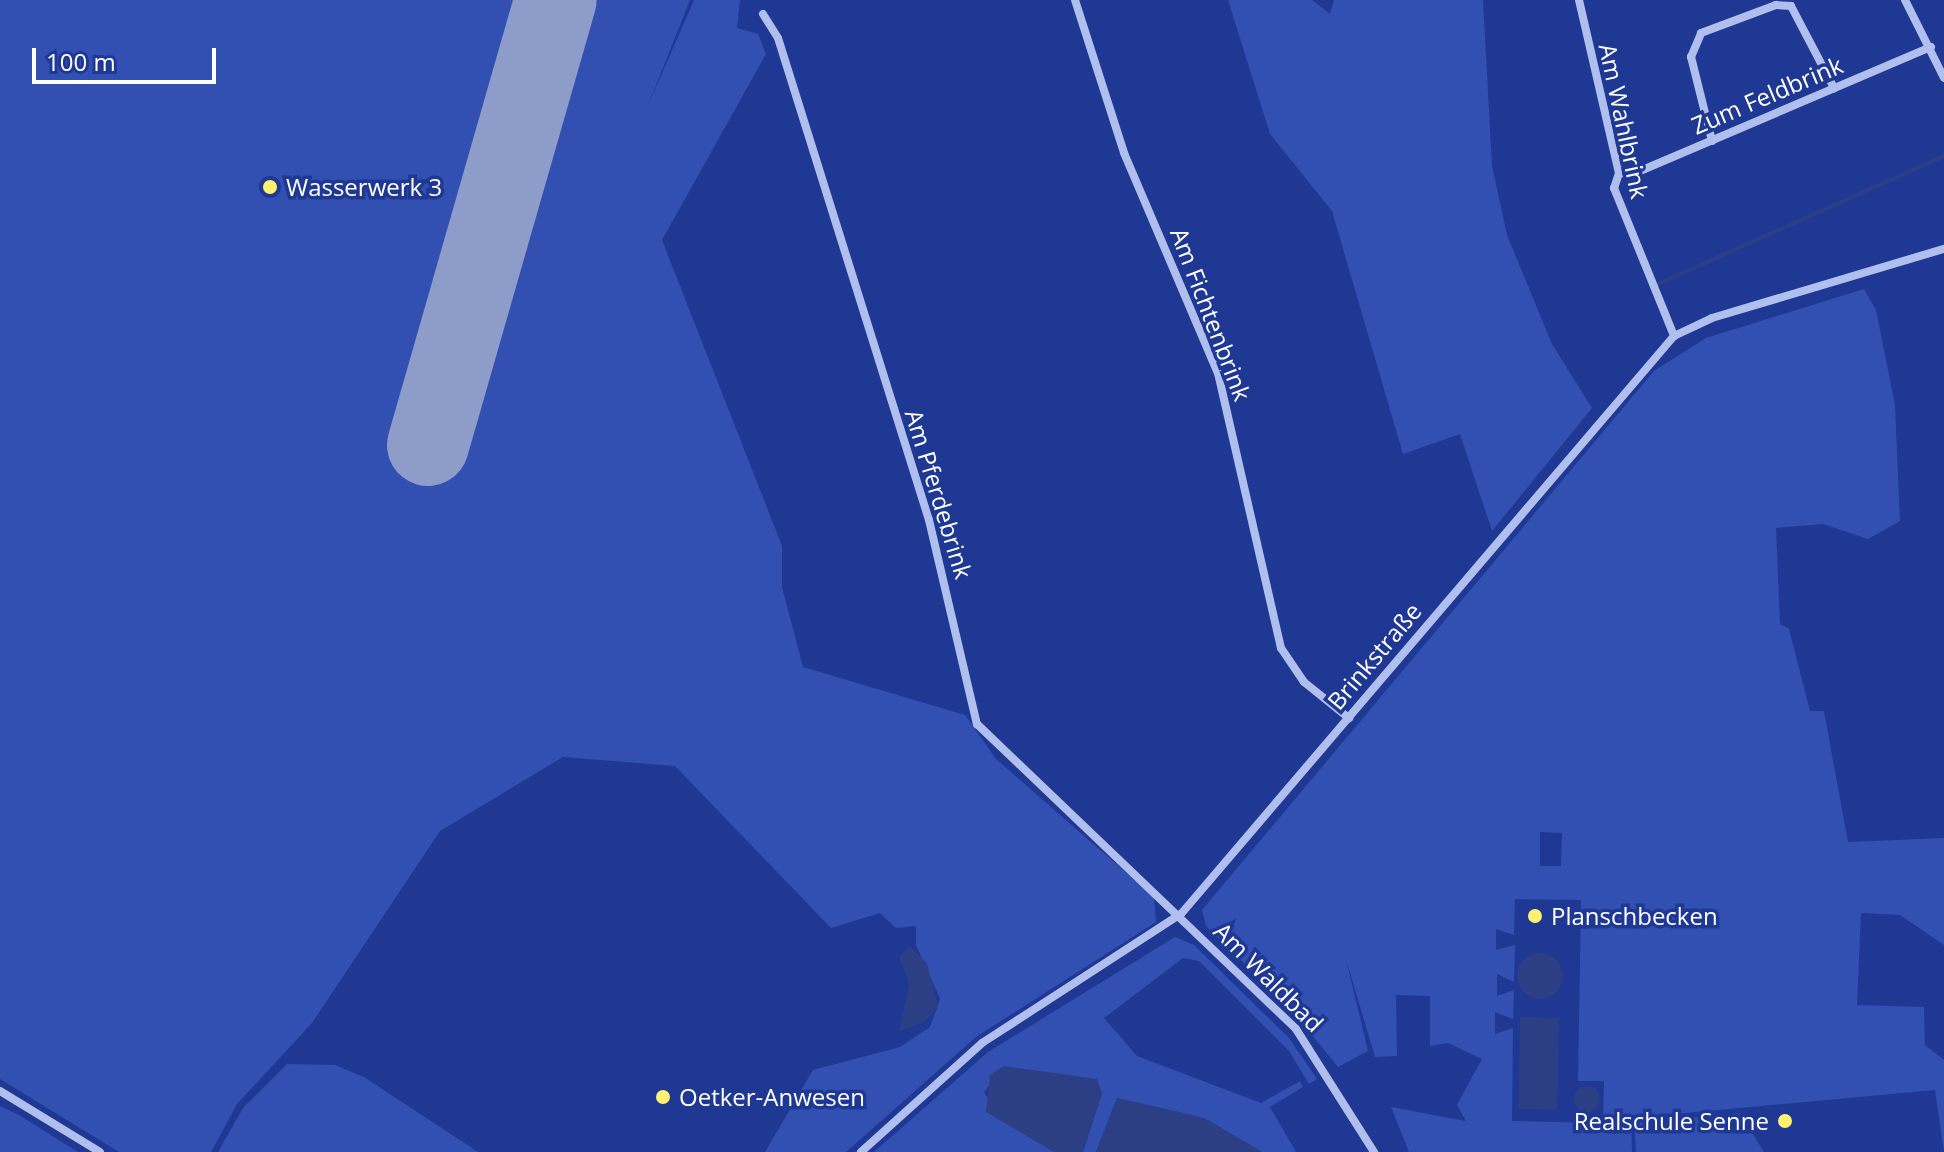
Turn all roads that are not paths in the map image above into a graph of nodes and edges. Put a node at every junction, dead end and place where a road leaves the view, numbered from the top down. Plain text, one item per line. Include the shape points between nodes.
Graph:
1 (1075, 0) edge
2 (1579, 0) edge
3 (1905, 0) edge
4 (763, 14) dead end
5 (1931, 47) junction
6 (1944, 78) edge
7 (1834, 88) junction
8 (1712, 141) junction
9 (1619, 173) junction
10 (1944, 249) edge
11 (1674, 336) junction
12 (1349, 718) junction
13 (1181, 914) junction
14 (0, 1091) edge
15 (100, 1152) edge
16 (861, 1152) edge
17 (1374, 1152) edge

1 - 12 street, Am Fichtenbrink via 1129,164 1218,373 1281,648 1304,682
2 - 9 street, Am Wahlbrink
3 - 5 street
4 - 13 street, Am Pferdebrink via 778,38 929,520 977,724
5 - 6 street
5 - 7 street, Zum Feldbrink
7 - 8 street, Zum Feldbrink
7 - 8 street via 1791,6 1776,5 1701,33 1691,57
8 - 9 street, Zum Feldbrink via 1633,174
9 - 11 street, Am Wahlbrink via 1614,188
10 - 11 street, Brinkstraße via 1712,318
11 - 12 street, Brinkstraße
12 - 13 street, Brinkstraße
13 - 16 street, Brinkstraße via 982,1043
13 - 17 street, Am Waldbad via 1311,1048
14 - 15 street

